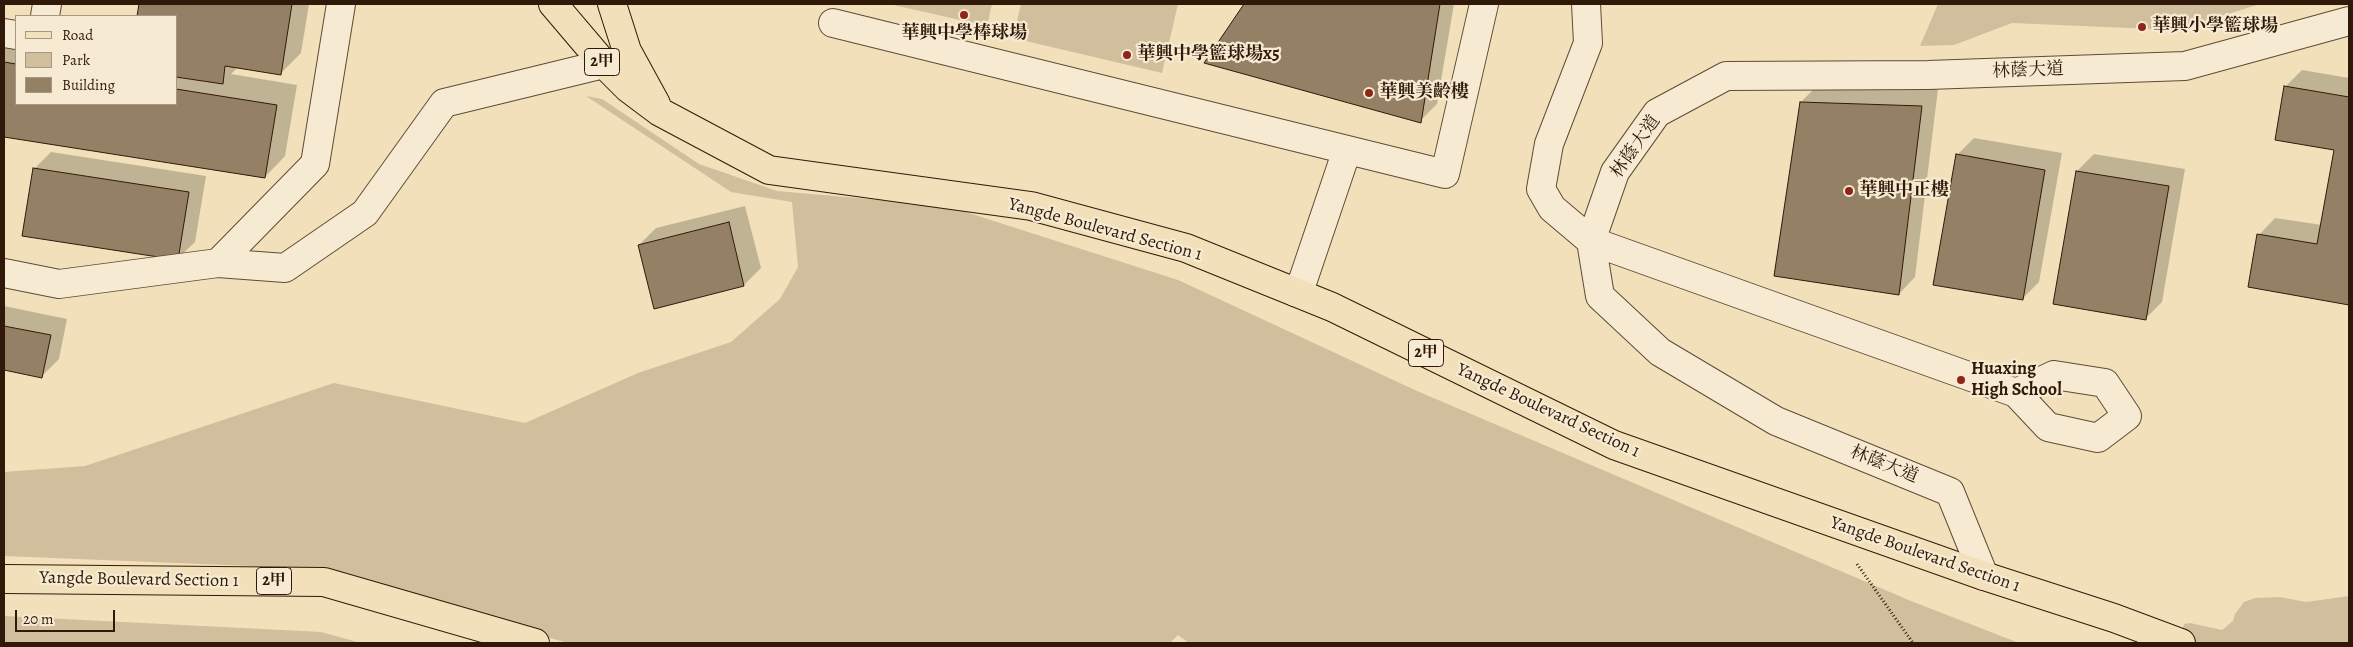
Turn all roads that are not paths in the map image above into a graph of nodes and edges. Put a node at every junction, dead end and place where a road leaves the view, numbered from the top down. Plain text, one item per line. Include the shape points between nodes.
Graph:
1 (341, 4) edge
2 (553, 4) edge
3 (612, 4) edge
4 (1484, 4) edge
5 (1586, 4) edge
6 (2349, 21) edge
7 (833, 23) dead end
8 (604, 64) junction
9 (660, 112) junction
10 (1347, 150) junction
11 (1591, 241) junction
12 (218, 263) junction
13 (4, 273) edge
14 (1295, 292) junction
15 (2016, 393) dead end
16 (1984, 576) junction
17 (4, 579) edge
18 (535, 643) edge
19 (2181, 643) edge

1 - 12 lane via 315,164
2 - 8 main road, Yangde Boulevard Section 1 / 2甲
3 - 9 main road, 2甲 via 627,51
4 - 10 lane via 1445,174
5 - 11 lane via 1588,43 1549,144 1541,189 1552,208
6 - 11 lane, 林蔭大道 via 2185,66 1928,75 1726,76 1657,113 1615,172
7 - 10 lane
8 - 9 main road, Yangde Boulevard Section 1 / 2甲 via 628,88
8 - 12 lane via 444,103 365,214 285,268
9 - 14 main road, Yangde Boulevard Section 1 / 2甲 via 769,170 1031,206 1186,248
10 - 14 lane via 1303,280
11 - 15 lane
11 - 16 lane, 林蔭大道 via 1600,296 1660,352 1776,421 1950,492
12 - 13 lane via 59,284
14 - 16 main road, Yangde Boulevard Section 1 / 2甲 via 1332,307 1614,446
16 - 19 main road, Yangde Boulevard Section 1 / 2甲
17 - 18 main road, Yangde Boulevard Section 1 / 2甲 via 324,582

